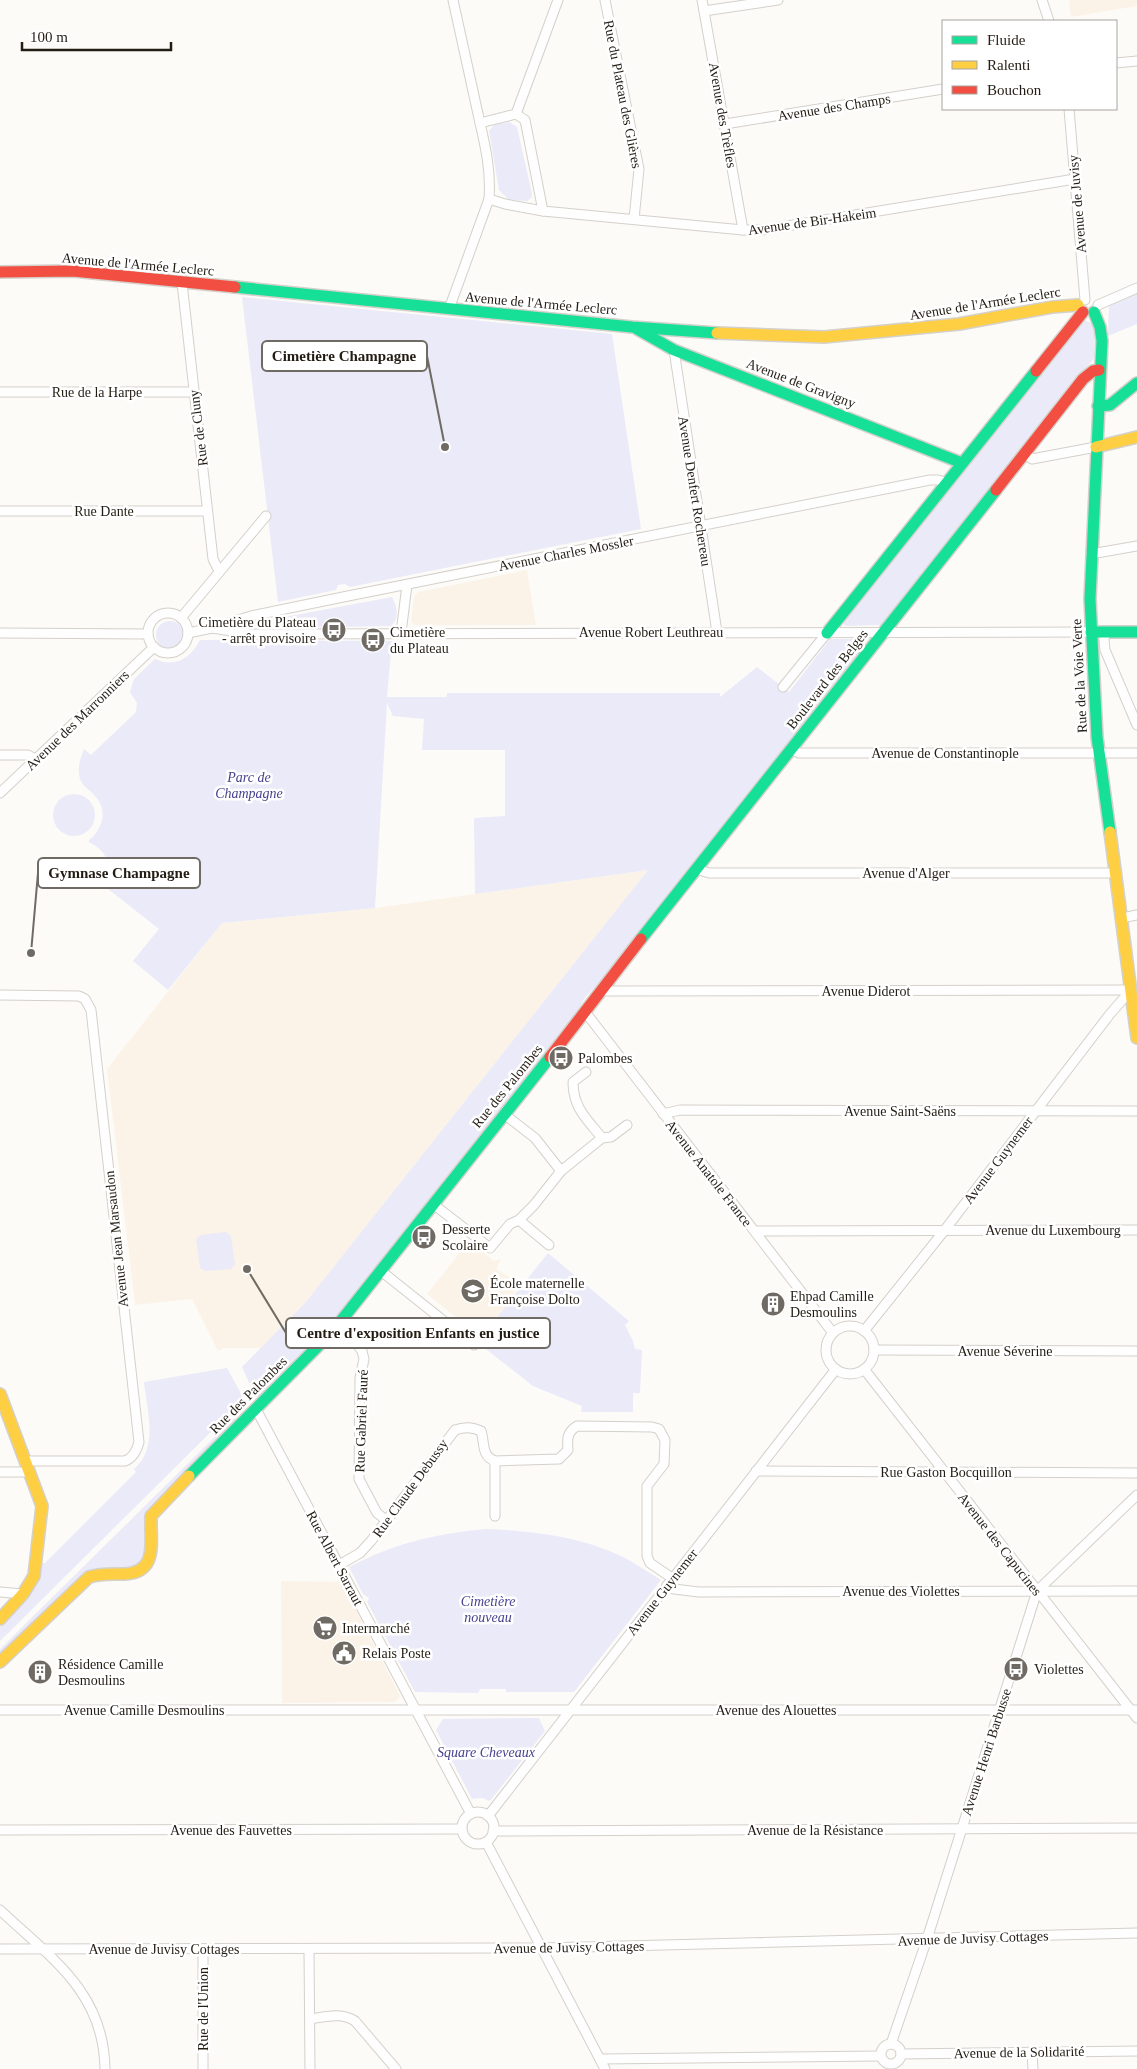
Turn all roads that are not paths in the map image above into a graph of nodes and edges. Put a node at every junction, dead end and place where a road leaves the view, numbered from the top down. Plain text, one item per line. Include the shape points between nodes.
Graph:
1 (453, 0) edge
2 (558, 0) edge
3 (605, 0) edge
4 (702, 0) edge
5 (778, 0) edge
6 (1042, 0) edge
7 (704, 11) junction
8 (1049, 20) edge
9 (1137, 61) edge
10 (1117, 64) edge
11 (942, 89) edge
12 (1069, 110) edge
13 (516, 114) junction
14 (480, 123) junction
15 (725, 124) junction
16 (1075, 179) junction
17 (489, 199) junction
18 (543, 211) junction
19 (634, 218) junction
20 (743, 230) junction
21 (0, 272) edge
22 (182, 283) junction
23 (1137, 288) edge
24 (1088, 307) junction
25 (450, 309) junction
26 (632, 327) junction
27 (674, 350) junction
28 (1099, 370) junction
29 (1137, 384) edge
30 (0, 392) edge
31 (194, 392) junction
32 (1098, 406) junction
33 (1137, 437) edge
34 (1096, 447) junction
35 (1025, 453) junction
36 (962, 463) junction
37 (946, 482) junction
38 (0, 511) edge
39 (207, 511) junction
40 (266, 516) dead end
41 (701, 526) junction
42 (1137, 546) edge
43 (1091, 554) junction
44 (219, 571) junction
45 (408, 584) junction
46 (180, 618) junction
47 (212, 628) junction
48 (188, 632) junction
49 (401, 632) junction
50 (717, 632) junction
51 (827, 632) junction
52 (883, 632) junction
53 (1091, 632) junction
54 (1106, 632) junction
55 (1137, 632) edge
56 (0, 633) edge
57 (148, 634) junction
58 (154, 647) junction
59 (783, 688) dead end
60 (1137, 725) edge
61 (791, 749) junction
62 (1099, 753) junction
63 (1137, 753) edge
64 (0, 755) edge
65 (35, 760) junction
66 (0, 793) edge
67 (696, 869) junction
68 (1115, 872) junction
69 (1137, 915) edge
70 (1122, 918) junction
71 (602, 989) junction
72 (1132, 990) junction
73 (0, 995) edge
74 (586, 1013) junction
75 (1137, 1038) edge
76 (586, 1072) dead end
77 (1137, 1111) edge
78 (1035, 1112) junction
79 (504, 1114) junction
80 (663, 1114) junction
81 (627, 1125) dead end
82 (602, 1138) junction
83 (561, 1171) junction
84 (433, 1204) junction
85 (519, 1220) junction
86 (755, 1230) junction
87 (1137, 1230) edge
88 (944, 1231) junction
89 (549, 1245) dead end
90 (380, 1271) junction
91 (340, 1321) junction
92 (864, 1331) junction
93 (833, 1333) junction
94 (474, 1345) dead end
95 (874, 1350) junction
96 (1137, 1351) edge
97 (836, 1369) junction
98 (864, 1369) junction
99 (0, 1394) edge
100 (256, 1409) junction
101 (495, 1461) junction
102 (26, 1466) junction
103 (756, 1471) junction
104 (0, 1472) edge
105 (944, 1472) junction
106 (1137, 1473) edge
107 (1137, 1495) edge
108 (495, 1516) dead end
109 (386, 1520) junction
110 (339, 1565) junction
111 (669, 1582) junction
112 (1037, 1591) junction
113 (1137, 1591) edge
114 (0, 1592) edge
115 (23, 1594) junction
116 (0, 1620) edge
117 (0, 1662) edge
118 (415, 1709) junction
119 (1000, 1709) junction
120 (0, 1710) edge
121 (571, 1710) junction
122 (1134, 1710) edge
123 (1137, 1718) edge
124 (471, 1814) junction
125 (488, 1816) junction
126 (1137, 1828) edge
127 (462, 1829) junction
128 (0, 1830) edge
129 (961, 1830) junction
130 (494, 1831) junction
131 (486, 1842) junction
132 (0, 1910) edge
133 (1137, 1933) edge
134 (927, 1939) junction
135 (542, 1948) junction
136 (0, 1949) edge
137 (42, 1949) junction
138 (203, 1949) junction
139 (309, 1949) junction
140 (310, 2019) junction
141 (891, 2044) junction
142 (1137, 2051) edge
143 (1032, 2052) junction
144 (901, 2054) junction
145 (600, 2059) junction
146 (884, 2063) edge
147 (900, 2066) edge
148 (105, 2069) edge
149 (203, 2069) edge
150 (310, 2069) edge
151 (396, 2069) edge
152 (605, 2069) edge
153 (1034, 2069) edge

1 - 14 street
2 - 13 street
3 - 19 street, Rue du Plateau des Glières via 639,169
4 - 7 street, Avenue des Trèfles
5 - 7 street
6 - 8 street
7 - 15 street, Avenue des Trèfles
9 - 10 street
11 - 15 street, Avenue des Champs
12 - 16 street, Avenue de Juvisy
13 - 14 street
13 - 18 street via 525,120
14 - 17 street via 489,159
15 - 20 street, Avenue des Trèfles
16 - 20 street, Avenue de Bir-Hakeim via 836,219
16 - 24 street, Avenue de Juvisy
17 - 18 street, Avenue de Bir-Hakeim
17 - 25 street
18 - 19 street, Avenue de Bir-Hakeim
19 - 20 street, Avenue de Bir-Hakeim
21 - 22 street, Avenue de l'Armée Leclerc via 73,271
22 - 25 street, Avenue de l'Armée Leclerc
22 - 31 street, Rue de Cluny
23 - 24 street
24 - 26 street, Avenue de l'Armée Leclerc via 1052,307 959,324 824,337
24 - 28 street, Rue de la Voie Verte via 1102,325
24 - 36 street, Boulevard des Belges
25 - 26 street, Avenue de l'Armée Leclerc
26 - 27 street, Avenue de Gravigny
27 - 36 street, Avenue de Gravigny
27 - 41 street, Avenue Denfert Rochereau
28 - 32 street, Rue de la Voie Verte
28 - 35 street, Boulevard des Belges via 1083,379
29 - 32 street via 1110,405
30 - 31 street, Rue de la Harpe
31 - 39 street, Rue de Cluny
32 - 34 street, Rue de la Voie Verte
33 - 34 street
34 - 35 street via 1032,459
34 - 43 street, Rue de la Voie Verte
35 - 52 street, Boulevard des Belges
36 - 37 street, Boulevard des Belges
37 - 41 street, Avenue Charles Mossler via 930,480
37 - 51 street, Boulevard des Belges
38 - 39 street, Rue Dante
39 - 44 street, Rue de Cluny via 213,559
40 - 44 street
41 - 45 street, Avenue Charles Mossler
41 - 50 street, Avenue Denfert Rochereau
42 - 43 street
43 - 53 street, Rue de la Voie Verte
44 - 46 street
45 - 47 street, Avenue Charles Mossler via 251,616
45 - 49 street
46 - 48 street
46 - 57 street via 169,614 156,617
47 - 48 street, Avenue Charles Mossler
47 - 49 street, Avenue Robert Leuthreau via 251,634
48 - 58 street via 184,644 176,651 164,652
49 - 50 street, Avenue Robert Leuthreau
50 - 51 street, Avenue Robert Leuthreau
51 - 52 street, Avenue Robert Leuthreau
51 - 59 street, Boulevard des Belges
52 - 53 street, Avenue Robert Leuthreau
52 - 61 street, Boulevard des Belges
53 - 54 street
53 - 62 street, Rue de la Voie Verte
54 - 55 street
54 - 60 street via 1105,650
56 - 57 street
57 - 58 street
58 - 65 street, Avenue des Marronniers
61 - 62 street, Avenue de Constantinople via 799,753
61 - 67 street, Boulevard des Belges
62 - 63 street, Avenue de Constantinople
62 - 68 street, Rue de la Voie Verte
64 - 65 street via 28,756
65 - 66 street, Avenue des Marronniers
67 - 68 street, Avenue d'Alger via 709,873
67 - 71 street, Boulevard des Belges
68 - 70 street, Rue de la Voie Verte
69 - 70 street
70 - 72 street, Rue de la Voie Verte
71 - 72 street, Avenue Diderot
71 - 74 street, Boulevard des Belges
72 - 75 street, Rue de la Voie Verte
72 - 78 street, Avenue Guynemer
73 - 102 street, Avenue Jean Marsaudon via 79,996 85,999 91,1010 138,1434 137,1449 125,1461
74 - 79 street, Rue des Palombes
74 - 80 street, Avenue Anatole France
76 - 82 street via 573,1082 574,1099
77 - 78 street, Avenue Saint-Saëns
78 - 80 street, Avenue Saint-Saëns via 680,1110
78 - 88 street, Avenue Guynemer
79 - 83 street via 535,1138
79 - 84 street, Rue des Palombes
80 - 86 street, Avenue Anatole France
81 - 82 street via 611,1138
82 - 83 street
83 - 85 street
84 - 85 street via 490,1248 510,1224
84 - 90 street, Rue des Palombes
85 - 89 street
86 - 88 street, Avenue du Luxembourg
86 - 93 street, Avenue Anatole France
87 - 88 street, Avenue du Luxembourg
88 - 92 street, Avenue Guynemer
90 - 91 street, Rue des Palombes
90 - 94 street
91 - 100 street, Rue des Palombes
91 - 109 street, Rue Gabriel Fauré via 362,1351 364,1359 360,1378 359,1478 377,1512
92 - 93 street via 846,1326
92 - 95 street via 872,1340
93 - 97 street via 826,1346 829,1362
95 - 96 street, Avenue Séverine
95 - 98 street
97 - 98 street via 850,1374
97 - 103 street, Avenue Guynemer
98 - 105 street, Avenue des Capucines
99 - 102 street
100 - 110 street, Rue Albert Sarraut
100 - 117 street, Rue des Palombes via 154,1511 148,1567 136,1574 95,1574 89,1577
101 - 108 street
101 - 109 street, Rue Claude Debussy via 487,1456 481,1431 476,1428 454,1430
101 - 111 street via 559,1459 568,1450 567,1437 577,1426 659,1429 665,1440 664,1464 647,1486 647,1556 650,1564
102 - 104 street, Avenue Jean Marsaudon
102 - 115 street via 42,1506 37,1566
103 - 105 street, Rue Gaston Bocquillon
103 - 111 street, Avenue Guynemer
105 - 106 street, Rue Gaston Bocquillon
105 - 112 street, Avenue des Capucines
107 - 112 street, Avenue Henri Barbusse
109 - 110 street, Rue Claude Debussy via 360,1553
110 - 118 street, Rue Albert Sarraut
111 - 112 street, Avenue des Violettes via 674,1589 699,1592
111 - 121 street, Avenue Guynemer
112 - 113 street, Avenue des Violettes
112 - 119 street, Avenue Henri Barbusse
112 - 122 street, Avenue des Capucines
114 - 115 street
115 - 116 street
118 - 120 street, Avenue Camille Desmoulins
118 - 121 street, Avenue des Alouettes
118 - 124 street, Rue Albert Sarraut
119 - 121 street, Avenue des Alouettes
119 - 122 street, Avenue des Alouettes
119 - 129 street, Avenue Henri Barbusse
121 - 125 street, Avenue Guynemer
122 - 123 street, Avenue des Capucines
124 - 125 street
124 - 127 street via 464,1818
125 - 130 street
126 - 129 street, Avenue de la Résistance
127 - 128 street, Avenue des Fauvettes
127 - 131 street via 467,1841 476,1844
129 - 130 street, Avenue de la Résistance
129 - 134 street, Avenue Henri Barbusse
130 - 131 street
131 - 135 street
132 - 137 street
133 - 134 street, Avenue de Juvisy Cottages
134 - 135 street, Avenue de Juvisy Cottages
134 - 141 street, Avenue Henri Barbusse
135 - 139 street, Avenue de Juvisy Cottages
135 - 145 street
136 - 137 street, Avenue de Juvisy Cottages
137 - 138 street, Avenue de Juvisy Cottages
137 - 148 street via 70,1975 90,2004 104,2046
138 - 139 street, Avenue de Juvisy Cottages
138 - 149 street, Rue de l'Union
139 - 140 street
140 - 150 street
140 - 151 street via 341,2015 355,2020
141 - 144 street via 896,2045
141 - 146 street via 883,2047
142 - 143 street, Avenue de la Solidarité
143 - 144 street, Avenue de la Solidarité
143 - 153 street
144 - 147 street
145 - 146 street
145 - 152 street
146 - 147 street

